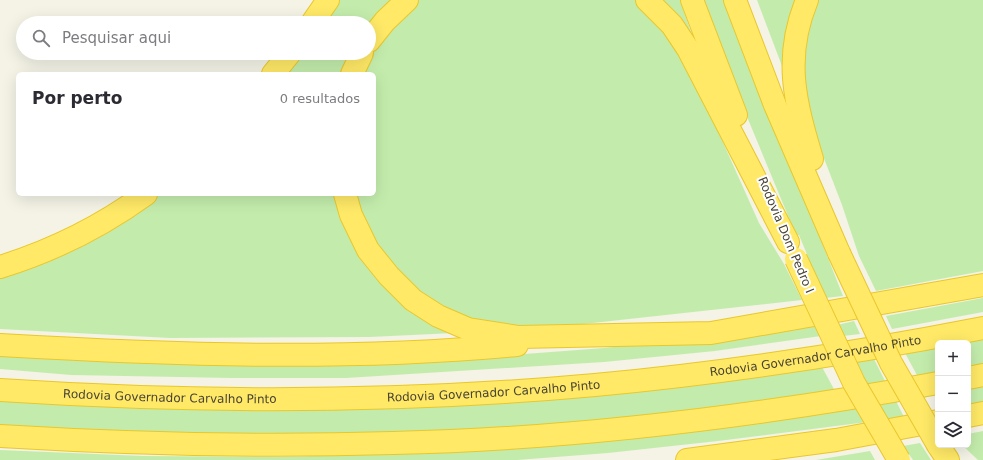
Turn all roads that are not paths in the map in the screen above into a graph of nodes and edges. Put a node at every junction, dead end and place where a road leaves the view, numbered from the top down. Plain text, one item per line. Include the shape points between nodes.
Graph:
1 (328, 0) edge
2 (407, 0) edge
3 (647, 0) edge
4 (692, 0) edge
5 (736, 0) edge
6 (807, 0) edge
7 (317, 16) edge
8 (376, 33) edge
9 (284, 60) edge
10 (359, 60) edge
11 (275, 72) edge
12 (353, 72) edge
13 (143, 196) edge
14 (346, 196) edge
15 (792, 251) junction
16 (839, 253) junction
17 (0, 267) edge
18 (983, 284) edge
19 (983, 328) edge
20 (619, 336) junction
21 (0, 345) edge
22 (983, 375) edge
23 (971, 377) edge
24 (935, 384) edge
25 (0, 390) edge
26 (983, 413) edge
27 (971, 415) edge
28 (935, 422) edge
29 (0, 436) edge
30 (836, 440) junction
31 (935, 440) edge
32 (940, 448) edge
33 (687, 460) edge
34 (748, 460) edge
35 (899, 460) edge
36 (948, 460) edge

1 - 7 highway
2 - 8 highway
3 - 15 highway via 672,25 688,49
4 - 15 highway, Rodovia Dom Pedro I
5 - 16 highway via 775,105
6 - 16 highway via 794,45 792,76 796,107
9 - 11 highway
10 - 12 highway
13 - 17 highway via 86,232
14 - 20 highway via 351,215 368,250 413,300 438,316 468,329 519,337
15 - 35 highway, Rodovia Dom Pedro I, bridge via 854,383
16 - 31 highway, bridge via 891,363
18 - 20 highway via 711,333
19 - 25 highway, Rodovia Governador Carvalho Pinto via 742,368 594,385 492,392 372,398 228,399 144,398
20 - 21 highway via 489,348 394,353 245,354
22 - 23 highway
24 - 29 highway via 650,425 395,444 212,445
26 - 27 highway
28 - 30 highway
30 - 33 highway
30 - 34 highway
32 - 36 highway

